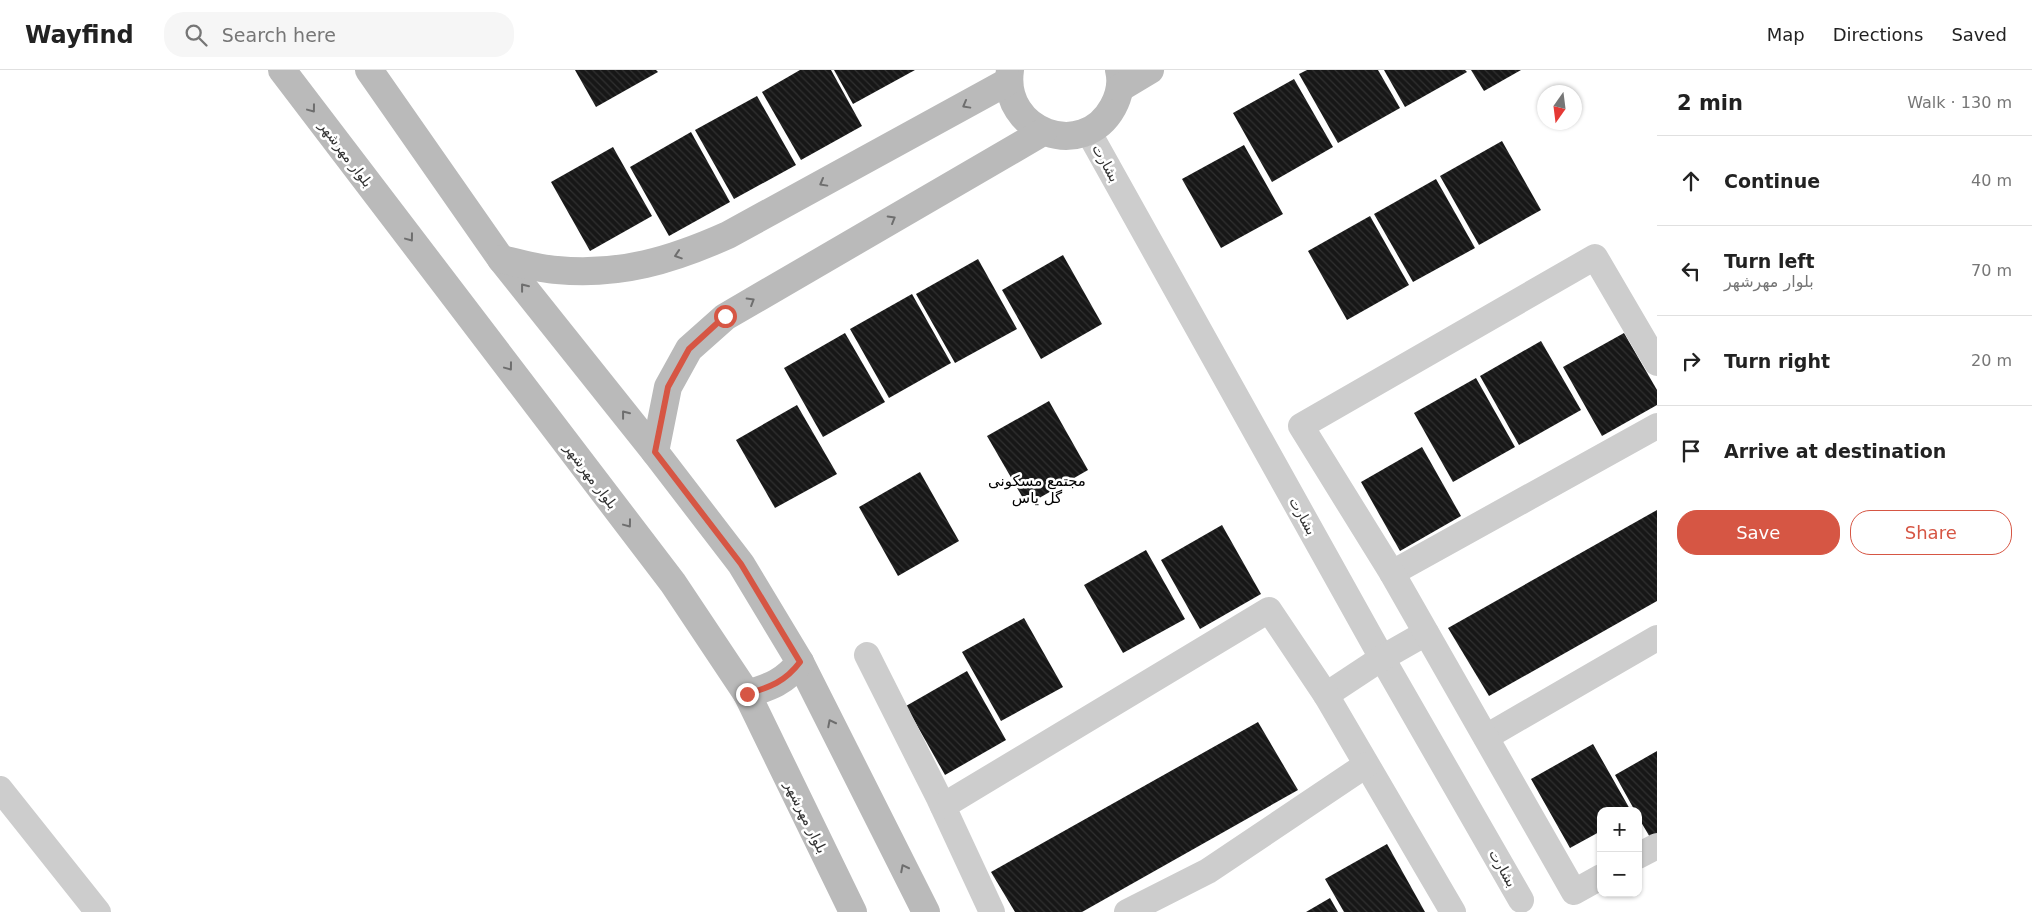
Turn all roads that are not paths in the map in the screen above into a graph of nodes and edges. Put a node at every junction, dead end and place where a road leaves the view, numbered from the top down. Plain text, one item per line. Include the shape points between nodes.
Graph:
1 (282, 70) edge
2 (368, 70) edge
3 (1150, 70) edge
4 (1010, 76) edge
5 (1119, 79) edge
6 (1088, 131) junction
7 (1044, 132) junction
8 (501, 258) junction
9 (1657, 363) edge
10 (1657, 426) edge
11 (655, 452) junction
12 (1392, 573) junction
13 (1426, 633) junction
14 (1657, 638) edge
15 (867, 655) dead end
16 (1382, 658) junction
17 (800, 662) junction
18 (747, 694) junction
19 (1326, 695) junction
20 (1486, 737) junction
21 (1366, 765) junction
22 (0, 789) edge
23 (943, 806) junction
24 (1657, 846) edge
25 (1642, 854) edge
26 (1597, 879) edge
27 (1521, 900) dead end
28 (98, 912) edge
29 (852, 912) edge
30 (926, 912) edge
31 (992, 912) edge
32 (1127, 912) edge
33 (1452, 912) edge

1 -> 18 main road, بلوار مهرشهر via 673,583
2 - 8 main road
3 - 5 main road
4 - 7 main road via 1011,97 1018,112 1029,124
4 -> 8 main road via 728,235 692,251 647,265 595,272 556,270
5 - 6 main road via 1116,101 1110,113
6 - 7 main road via 1058,136
6 - 16 street, بشارت
11 -> 7 main road via 668,387 689,349 725,316
11 -> 8 main road
9 - 12 street via 1595,257 1301,426
10 - 12 street
11 - 17 main road via 741,564
12 - 13 street
13 - 16 street
13 - 20 street
14 - 20 street
15 - 23 street
16 - 19 street
16 - 27 street, بشارت
17 - 18 main road via 773,686
30 -> 17 main road
18 - 29 main road, بلوار مهرشهر
19 - 21 street
19 - 23 street via 1269,610
20 - 26 street via 1574,892
21 - 32 street via 1208,870
21 - 33 street
22 - 28 street
23 - 31 street
24 - 25 street

